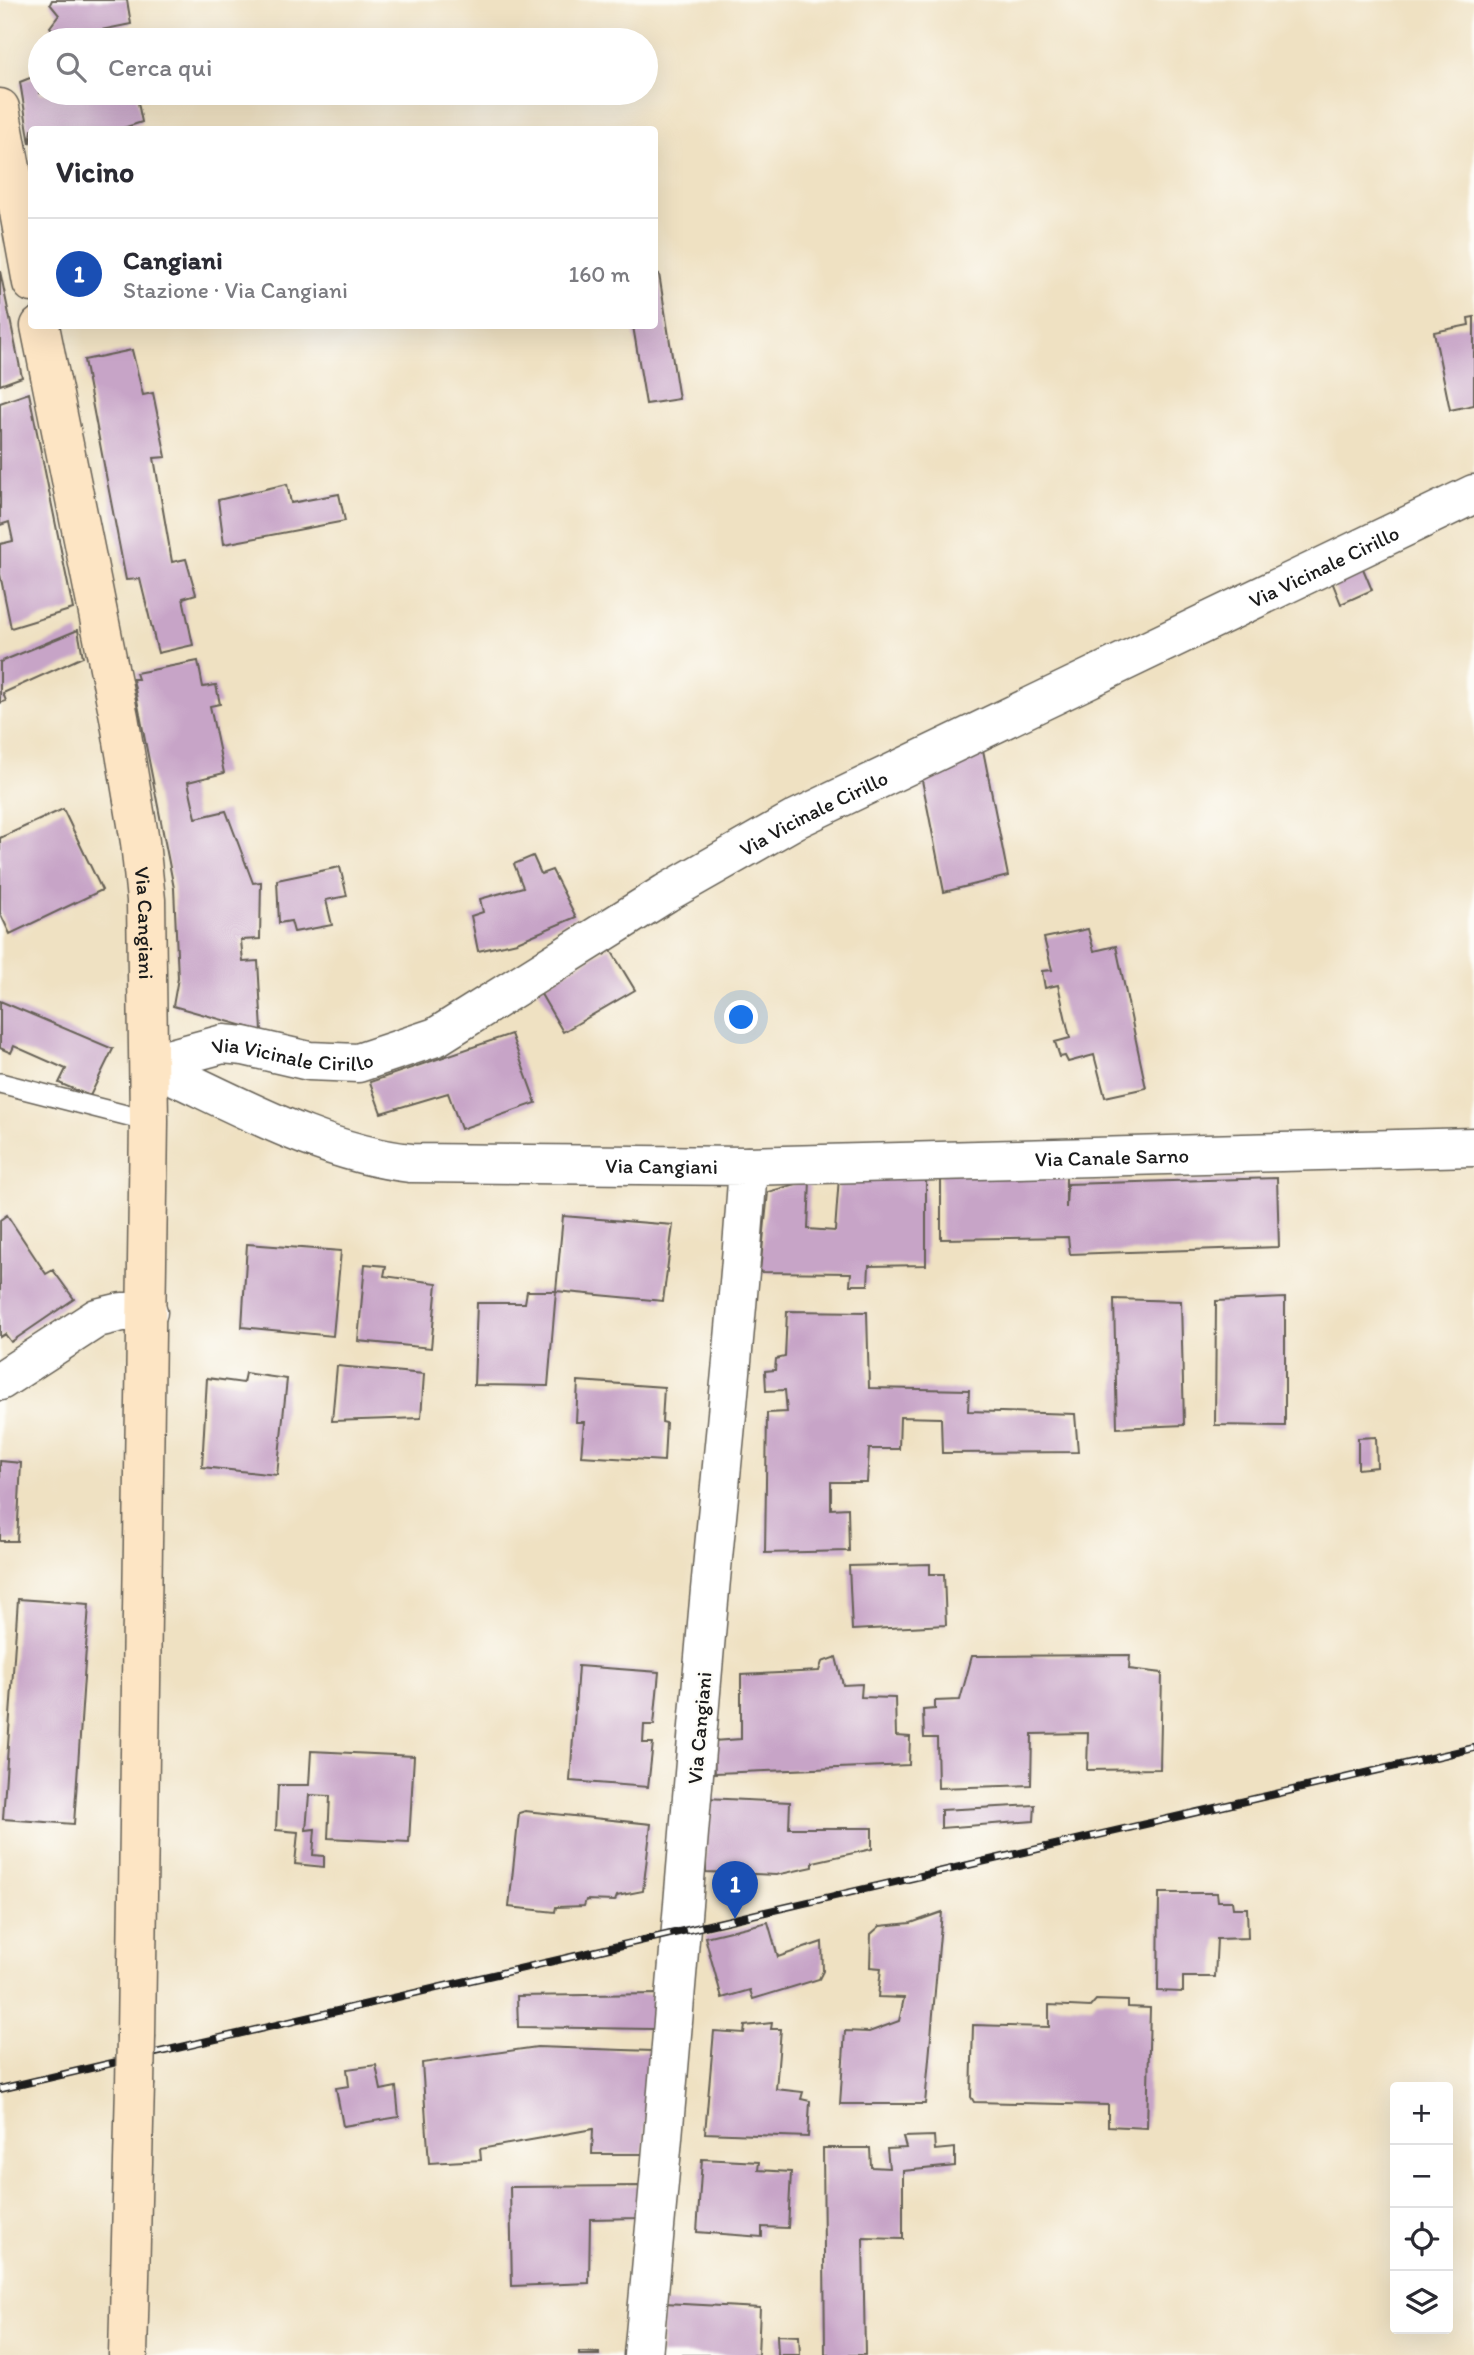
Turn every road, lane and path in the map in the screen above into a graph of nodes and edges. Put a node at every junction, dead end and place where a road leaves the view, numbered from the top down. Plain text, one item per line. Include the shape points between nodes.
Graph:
1 (0, 107) edge
2 (28, 261) edge
3 (41, 329) edge
4 (1474, 494) edge
5 (149, 1064) junction
6 (0, 1083) edge
7 (149, 1121) junction
8 (1474, 1147) edge
9 (748, 1166) junction
10 (148, 1312) junction
11 (0, 1381) edge
12 (128, 2355) edge
13 (643, 2355) edge

1 - 2 street
3 - 5 street, Via Cangiani via 140,842 146,900
4 - 5 street, Via Vicinale Cirillo via 796,819 666,892 436,1037 358,1063 309,1061 223,1044
5 - 7 street
5 - 9 street, Via Cangiani via 340,1150 377,1160
6 - 7 lane
7 - 10 street
8 - 9 street, Via Canale Sarno
9 - 13 street, Via Cangiani via 738,1326 710,1589
10 - 11 street via 97,1318
10 - 12 street, bridge

